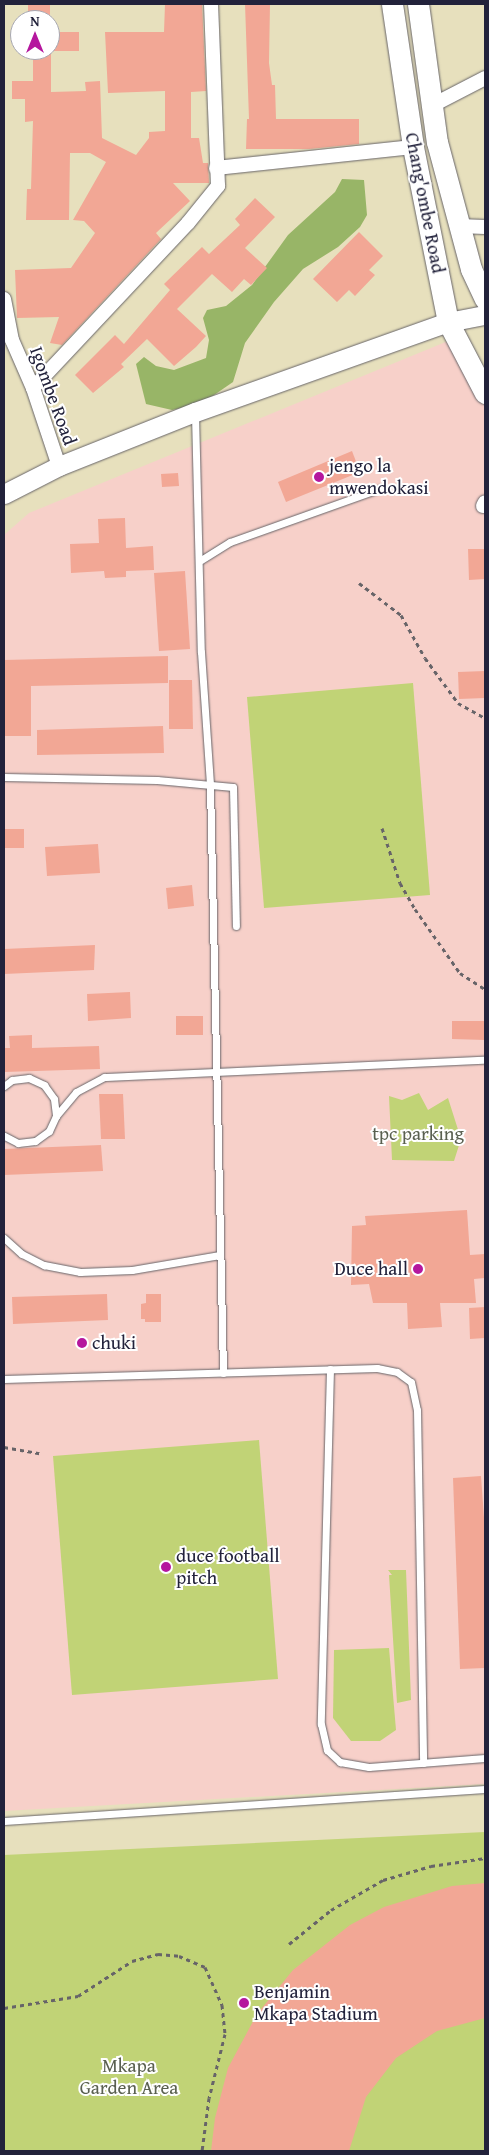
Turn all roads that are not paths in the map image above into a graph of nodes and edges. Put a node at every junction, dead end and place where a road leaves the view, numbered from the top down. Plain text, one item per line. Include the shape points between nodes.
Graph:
1 (211, 4) edge
2 (392, 4) edge
3 (418, 4) edge
4 (485, 78) edge
5 (431, 106) junction
6 (413, 147) junction
7 (216, 168) junction
8 (459, 226) junction
9 (485, 227) edge
10 (4, 299) edge
11 (485, 299) edge
12 (485, 315) edge
13 (448, 322) junction
14 (8, 340) edge
15 (34, 388) junction
16 (485, 393) edge
17 (195, 412) junction
18 (59, 466) junction
19 (382, 488) dead end
20 (4, 494) edge
21 (201, 560) junction
22 (4, 777) edge
23 (210, 785) junction
24 (236, 926) dead end
25 (485, 1060) edge
26 (216, 1074) junction
27 (4, 1086) edge
28 (56, 1116) junction
29 (4, 1136) edge
30 (4, 1238) edge
31 (220, 1255) junction
32 (330, 1369) junction
33 (223, 1373) junction
34 (4, 1379) edge
35 (485, 1758) edge
36 (423, 1763) junction
37 (485, 1789) edge
38 (4, 1821) edge

1 - 7 street
2 - 6 main road, Chang'ombe Road
3 - 5 main road, Chang'ombe Road
4 - 5 street
5 - 8 main road, Chang'ombe Road
6 - 7 street
6 - 13 main road, Chang'ombe Road
7 - 15 street via 218,186 212,197
8 - 9 street
8 - 11 main road, Chang'ombe Road via 471,269
10 - 14 street, Igombe Road
12 - 13 street
13 - 16 main road, Chang'ombe Road
13 - 17 street
14 - 15 street, Igombe Road
15 - 18 street, Igombe Road
17 - 18 street
17 - 21 lane
18 - 20 street
19 - 21 lane via 230,542
21 - 23 lane via 201,652
22 - 23 lane via 157,780
23 - 24 lane via 233,787
23 - 26 lane
25 - 26 lane
26 - 28 lane via 104,1077 76,1092
26 - 31 lane
27 - 28 lane via 12,1080 29,1078 44,1085 54,1099
28 - 29 lane via 49,1131 35,1141 18,1143
30 - 31 lane via 22,1254 44,1265 80,1272 132,1270
31 - 33 lane
32 - 33 lane
32 - 36 lane via 377,1368 397,1372 412,1382 417,1410
32 - 36 lane via 323,1733 327,1750 340,1762 369,1767
33 - 34 lane
35 - 36 lane
37 - 38 lane

